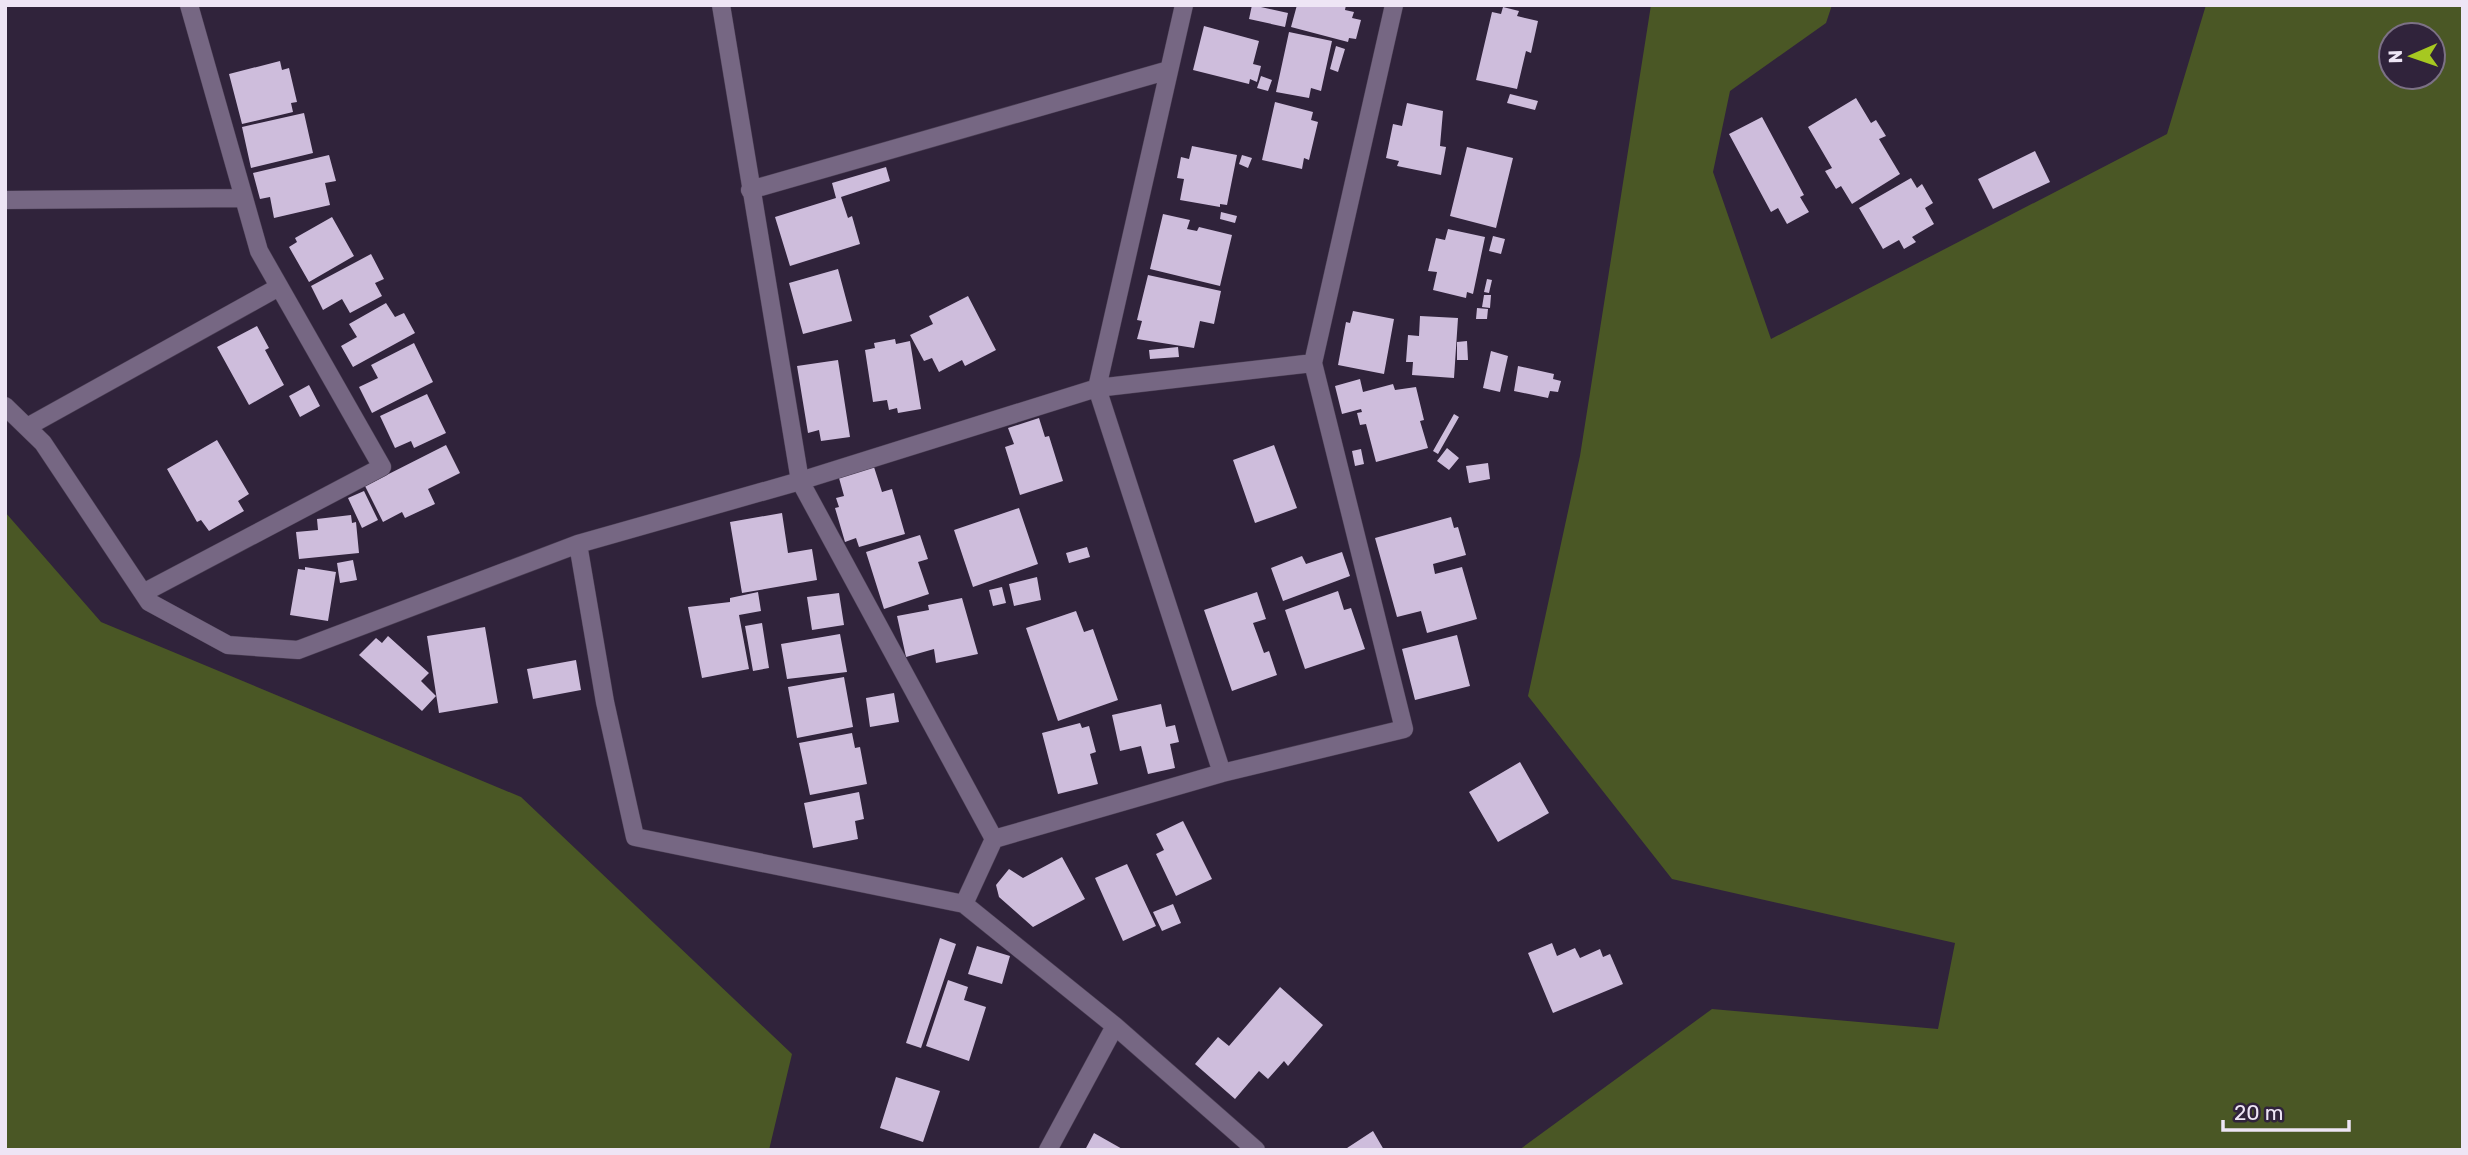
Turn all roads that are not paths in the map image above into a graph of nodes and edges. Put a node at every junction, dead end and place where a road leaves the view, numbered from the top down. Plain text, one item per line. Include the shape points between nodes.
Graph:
1 (189, 5) edge
2 (721, 5) edge
3 (1184, 5) edge
4 (1394, 5) edge
5 (1169, 70) junction
6 (750, 190) junction
7 (243, 198) junction
8 (5, 200) edge
9 (279, 287) junction
10 (1312, 363) junction
11 (1097, 388) junction
12 (5, 406) edge
13 (27, 427) junction
14 (800, 481) junction
15 (578, 544) junction
16 (143, 593) junction
17 (1222, 773) junction
18 (994, 839) junction
19 (964, 904) junction
20 (1115, 1026) junction
21 (1048, 1150) edge
22 (1256, 1150) edge

1 - 7 street
2 - 6 street
3 - 5 street
4 - 10 street
5 - 6 street
5 - 11 street
6 - 14 street
7 - 8 street
7 - 9 street via 258,251
9 - 13 street
9 - 16 street via 382,467
10 - 11 street
10 - 17 street via 1404,729
11 - 14 street
11 - 17 street
12 - 13 street
13 - 16 street via 43,443
14 - 15 street
14 - 18 street
15 - 16 street via 298,650 228,645 149,602
15 - 19 street via 635,837
17 - 18 street
18 - 19 street
19 - 20 street
20 - 21 street
20 - 22 street

